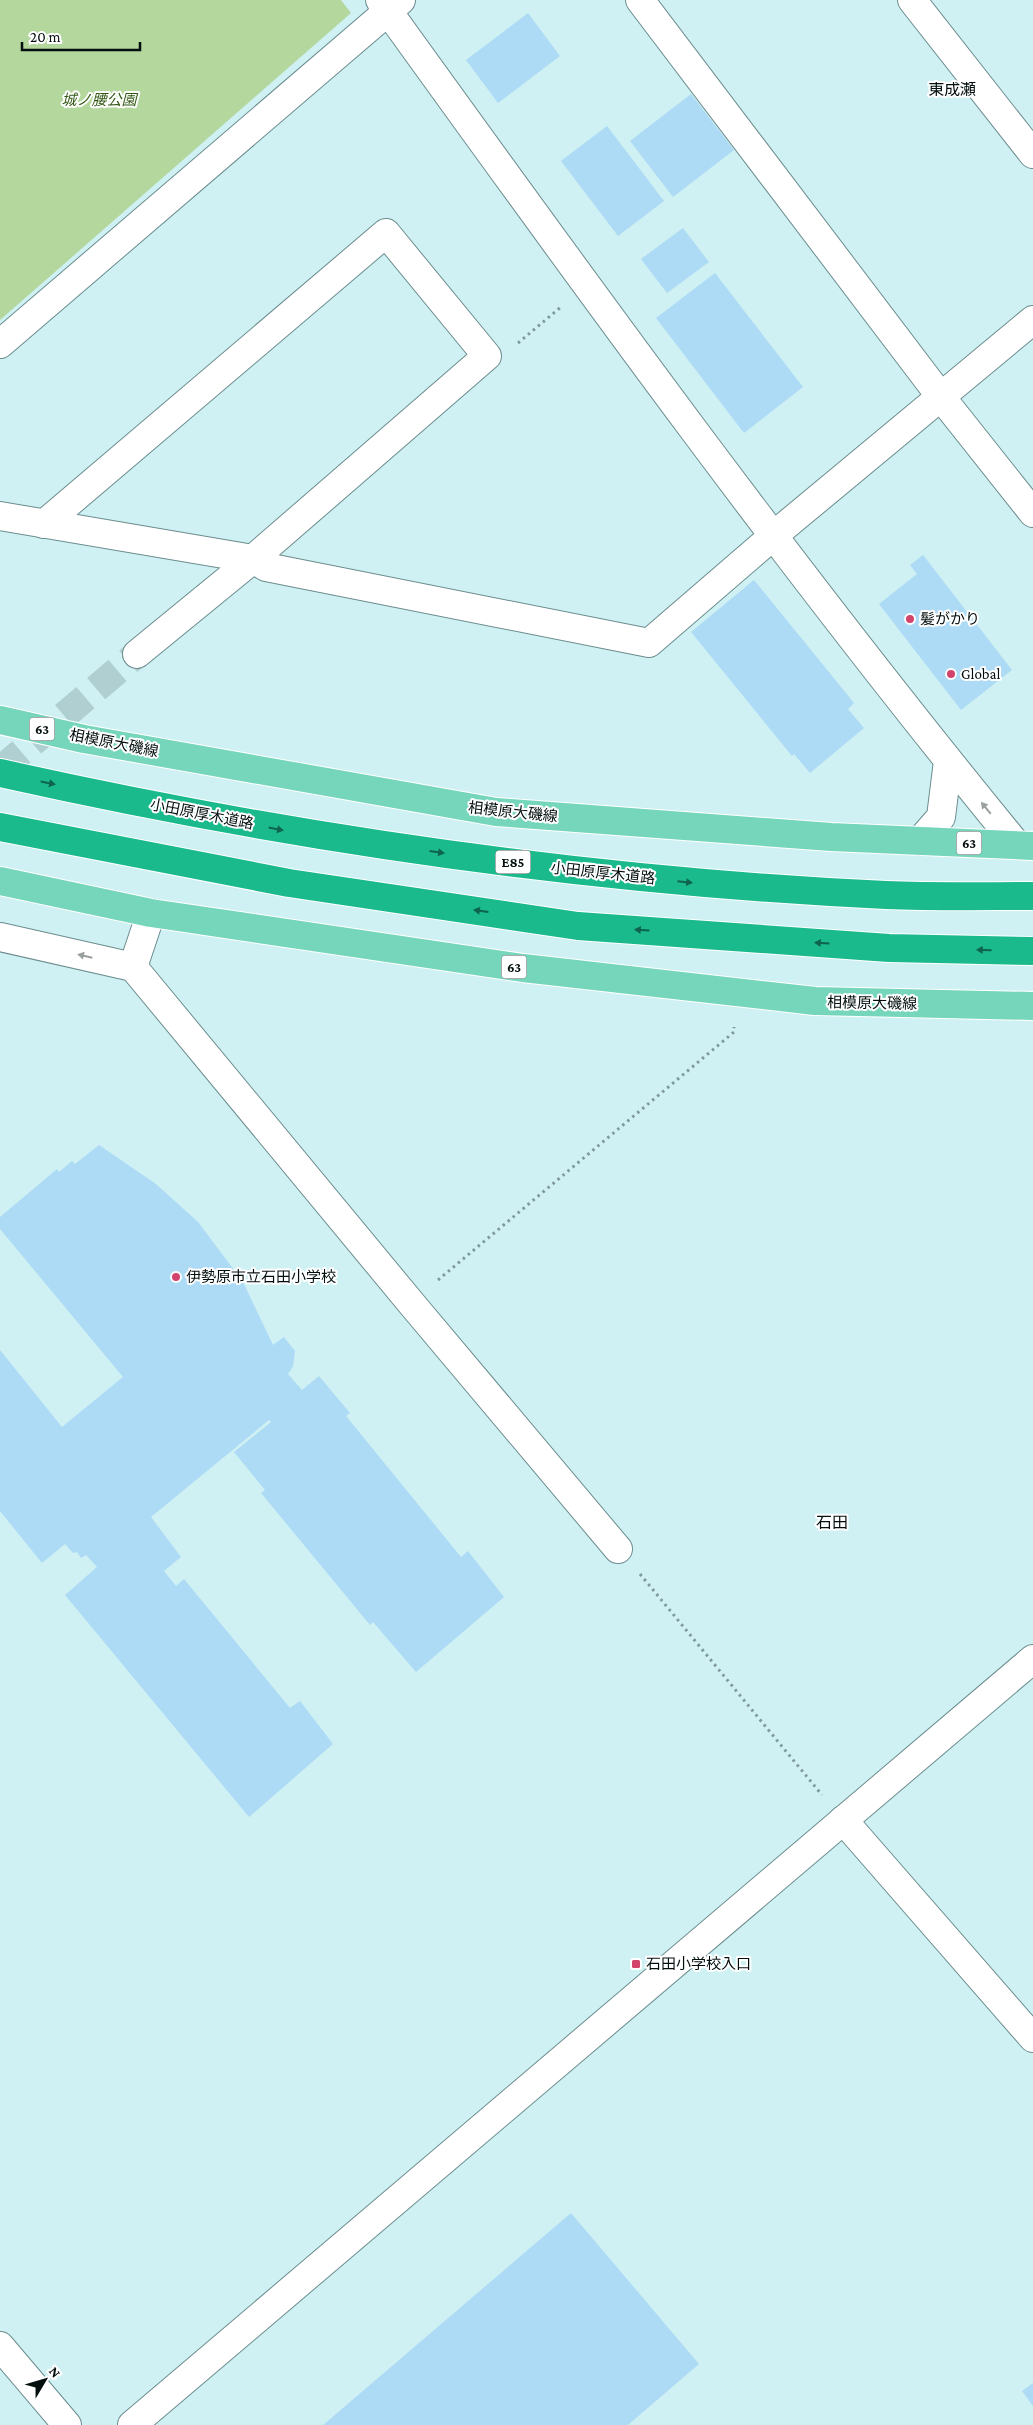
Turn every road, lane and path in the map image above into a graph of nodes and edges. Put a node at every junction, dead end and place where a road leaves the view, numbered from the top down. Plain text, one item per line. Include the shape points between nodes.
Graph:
1 (640, 0) edge
2 (912, 0) edge
3 (390, 4) edge
4 (1033, 154) edge
5 (586, 286) junction
6 (1033, 320) edge
7 (0, 344) edge
8 (488, 356) junction
9 (941, 397) junction
10 (1033, 513) edge
11 (0, 516) edge
12 (44, 524) junction
13 (773, 536) junction
14 (253, 559) junction
15 (137, 654) tunnel mouth
16 (0, 720) edge
17 (948, 761) junction
18 (0, 773) edge
19 (0, 827) edge
20 (920, 841) junction
21 (1025, 846) edge
22 (0, 881) edge
23 (1033, 896) edge
24 (151, 912) junction
25 (0, 937) edge
26 (1033, 951) edge
27 (133, 966) junction
28 (739, 993) junction
29 (1033, 1006) edge
30 (411, 1303) junction
31 (618, 1549) joint
32 (1033, 1659) edge
33 (843, 1820) junction
34 (1033, 2038) edge
35 (0, 2346) edge
36 (67, 2425) edge
37 (132, 2425) edge

1 - 9 street
2 - 4 street
3 - 5 street
3 - 7 street
5 - 8 path via 501,357
5 - 13 street
6 - 9 street
8 - 12 street via 386,233
8 - 14 street
9 - 10 street
9 - 13 street
11 - 12 street
12 - 14 street
13 - 14 street via 649,643 266,567
13 - 17 street
14 - 15 street
16 - 20 main road, 相模原大磯線 / 63 via 84,739 496,812
17 - 20 street via 941,817
21 -> 17 street
18 -> 23 highway, 小田原厚木道路 / E85 via 300,834 587,872 697,883 889,895
26 -> 19 highway via 889,948 578,926 290,883
20 - 21 main road, 相模原大磯線 / 63
22 - 24 main road, 相模原大磯線 / 63
24 - 27 street
24 - 28 main road, 相模原大磯線 / 63 via 523,968
27 -> 25 street
27 - 30 street
28 - 29 main road, 相模原大磯線 / 63 via 815,1002
28 - 30 path via 734,1032
30 - 31 street
31 - 33 path
32 - 33 street
33 - 34 street
33 - 37 street
35 - 36 street

